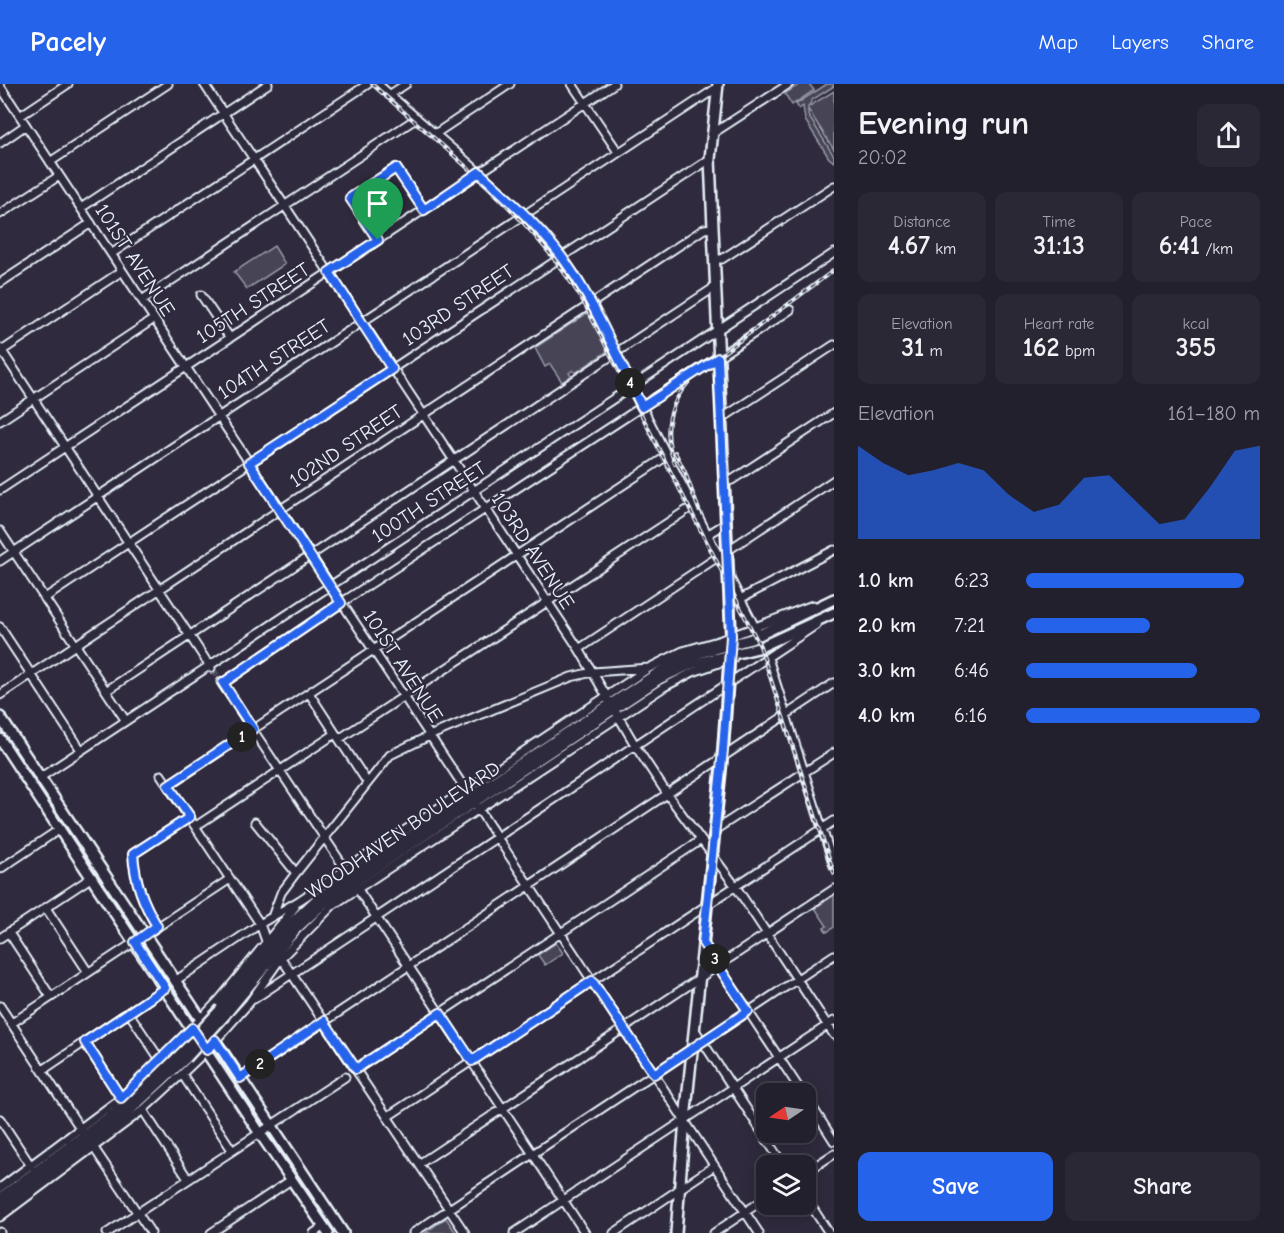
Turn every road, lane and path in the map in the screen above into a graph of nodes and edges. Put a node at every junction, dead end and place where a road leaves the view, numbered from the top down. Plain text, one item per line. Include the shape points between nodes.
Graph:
1 (68, 84) edge
2 (168, 84) edge
3 (204, 84) edge
4 (268, 84) edge
5 (368, 84) edge
6 (378, 84) edge
7 (406, 84) edge
8 (510, 84) edge
9 (572, 84) edge
10 (614, 84) edge
11 (789, 84) edge
12 (718, 85) edge
13 (0, 86) edge
14 (389, 95) junction
15 (585, 103) junction
16 (224, 113) junction
17 (20, 116) junction
18 (417, 118) junction
19 (26, 125) junction
20 (435, 134) junction
21 (712, 134) junction
22 (0, 143) edge
23 (618, 152) junction
24 (710, 159) junction
25 (254, 160) junction
26 (50, 162) junction
27 (479, 172) junction
28 (59, 176) junction
29 (834, 186) edge
30 (285, 205) junction
31 (81, 208) junction
32 (424, 210) junction
33 (524, 213) junction
34 (0, 214) edge
35 (91, 223) junction
36 (712, 228) junction
37 (378, 240) junction
38 (834, 253) edge
39 (111, 254) junction
40 (561, 256) junction
41 (714, 259) junction
42 (122, 271) junction
43 (329, 272) junction
44 (0, 283) edge
45 (715, 287) junction
46 (201, 295) dead end
47 (142, 300) junction
48 (591, 303) junction
49 (790, 310) dead end
50 (154, 319) junction
51 (361, 322) junction
52 (717, 330) junction
53 (230, 338) junction
54 (834, 345) edge
55 (1, 350) edge
56 (616, 354) junction
57 (718, 358) junction
58 (186, 367) junction
59 (392, 369) junction
60 (632, 388) junction
61 (33, 399) junction
62 (642, 407) junction
63 (834, 412) edge
64 (423, 414) junction
65 (218, 416) junction
66 (721, 419) junction
67 (0, 421) edge
68 (66, 446) junction
69 (667, 456) junction
70 (454, 460) junction
71 (249, 463) junction
72 (834, 480) edge
73 (724, 482) junction
74 (0, 490) edge
75 (474, 491) junction
76 (98, 495) junction
77 (693, 506) junction
78 (280, 509) junction
79 (486, 509) junction
80 (725, 524) junction
81 (0, 531) edge
82 (707, 535) junction
83 (129, 543) junction
84 (834, 550) edge
85 (14, 551) junction
86 (722, 554) junction
87 (310, 555) junction
88 (517, 555) junction
89 (0, 561) edge
90 (729, 577) junction
91 (330, 586) junction
92 (160, 589) junction
93 (45, 598) junction
94 (740, 599) junction
95 (834, 599) edge
96 (548, 602) junction
97 (341, 603) junction
98 (834, 613) edge
99 (0, 627) edge
100 (757, 631) junction
101 (190, 635) junction
102 (75, 645) junction
103 (761, 647) junction
104 (579, 649) junction
105 (731, 649) junction
106 (373, 650) junction
107 (768, 658) junction
108 (211, 668) junction
109 (649, 668) junction
110 (593, 672) junction
111 (31, 674) junction
112 (834, 683) edge
113 (728, 684) junction
114 (106, 691) junction
115 (309, 693) junction
116 (0, 695) edge
117 (404, 697) junction
118 (612, 706) junction
119 (786, 715) junction
120 (0, 717) edge
121 (126, 721) junction
122 (253, 729) junction
123 (337, 736) junction
124 (429, 736) junction
125 (0, 739) edge
126 (635, 746) junction
127 (81, 750) junction
128 (834, 753) edge
129 (722, 757) junction
130 (280, 770) junction
131 (804, 772) junction
132 (161, 775) dead end
133 (41, 777) junction
134 (368, 782) junction
135 (168, 785) junction
136 (512, 786) junction
137 (492, 791) junction
138 (667, 794) junction
139 (471, 800) junction
140 (190, 817) junction
141 (834, 821) edge
142 (255, 822) dead end
143 (196, 826) junction
144 (822, 828) junction
145 (60, 829) junction
146 (715, 830) junction
147 (497, 837) junction
148 (324, 839) junction
149 (701, 840) junction
150 (399, 843) junction
151 (384, 844) junction
152 (712, 856) junction
153 (834, 866) edge
154 (0, 869) edge
155 (296, 873) junction
156 (92, 878) junction
157 (230, 879) junction
158 (351, 879) junction
159 (529, 885) junction
160 (736, 886) junction
161 (834, 889) edge
162 (300, 900) junction
163 (707, 905) junction
164 (46, 908) junction
165 (272, 917) junction
166 (377, 917) junction
167 (260, 924) junction
168 (157, 926) junction
169 (9, 933) junction
170 (560, 933) junction
171 (766, 933) junction
172 (145, 935) junction
173 (0, 938) edge
174 (266, 941) junction
175 (135, 942) junction
176 (703, 943) junction
177 (834, 955) edge
178 (281, 958) junction
179 (408, 965) junction
180 (719, 965) junction
181 (88, 972) junction
182 (292, 973) junction
183 (699, 978) junction
184 (797, 980) junction
185 (175, 981) junction
186 (592, 981) junction
187 (165, 988) junction
188 (51, 997) junction
189 (249, 1002) junction
190 (0, 1007) edge
191 (748, 1011) junction
192 (129, 1013) junction
193 (440, 1013) junction
194 (201, 1018) junction
195 (324, 1021) junction
196 (12, 1023) junction
197 (831, 1023) edge
198 (192, 1028) junction
199 (623, 1028) junction
200 (695, 1030) junction
201 (834, 1035) edge
202 (215, 1040) junction
203 (85, 1042) junction
204 (702, 1042) junction
205 (693, 1048) junction
206 (207, 1050) junction
207 (779, 1057) junction
208 (161, 1060) junction
209 (472, 1061) junction
210 (356, 1069) junction
211 (43, 1070) junction
212 (182, 1074) junction
213 (654, 1074) junction
214 (345, 1077) dead end
215 (240, 1078) junction
216 (796, 1083) edge
217 (733, 1088) junction
218 (121, 1098) junction
219 (502, 1108) junction
220 (142, 1110) junction
221 (816, 1113) edge
222 (387, 1117) junction
223 (0, 1119) edge
224 (685, 1120) junction
225 (272, 1125) junction
226 (259, 1132) junction
227 (87, 1138) junction
228 (834, 1141) edge
229 (232, 1150) junction
230 (533, 1154) junction
231 (834, 1154) edge
232 (777, 1155) edge
233 (419, 1164) junction
234 (31, 1166) junction
235 (714, 1166) junction
236 (816, 1166) edge
237 (188, 1179) junction
238 (11, 1180) joint
239 (291, 1180) junction
240 (37, 1190) junction
241 (680, 1190) junction
242 (2, 1194) edge
243 (18, 1194) junction
244 (563, 1200) junction
245 (756, 1205) edge
246 (0, 1208) edge
247 (449, 1210) junction
248 (745, 1212) junction
249 (137, 1213) junction
250 (816, 1213) edge
251 (0, 1217) edge
252 (326, 1230) edge
253 (107, 1233) edge
254 (151, 1233) edge
255 (211, 1233) edge
256 (314, 1233) edge
257 (343, 1233) edge
258 (413, 1233) edge
259 (465, 1233) edge
260 (514, 1233) edge
261 (585, 1233) edge
262 (614, 1233) edge
263 (676, 1233) edge
264 (714, 1233) edge
265 (759, 1233) edge
266 (829, 1233) edge

1 - 17 street
2 - 26 street
3 - 16 street, 103RD AVENUE
4 - 16 street
5 - 25 street
6 - 14 street
7 - 14 street
8 - 20 street
9 - 15 street
10 - 15 street, 105TH STREET
11 - 21 street
12 - 21 main road
12 - 23 street, 104TH STREET
13 - 17 street, 101ST AVENUE
14 - 18 street
15 - 23 street
15 - 27 street, 105TH STREET
16 - 25 street, 103RD AVENUE
16 - 31 street
17 - 19 street, 101ST AVENUE
18 - 20 street
18 - 30 street
19 - 22 street
19 - 26 street, 101ST AVENUE
20 - 27 street
21 - 24 main road
23 - 33 street, 104TH STREET
24 - 36 main road
24 - 40 street, 103RD STREET
25 - 30 street, 103RD AVENUE
25 - 39 street
26 - 28 street, 101ST AVENUE
27 - 32 street, 105TH STREET
27 - 33 street
28 - 31 street, 101ST AVENUE
28 - 34 street
29 - 41 street via 722,259
30 - 43 street, 103RD AVENUE
30 - 47 street
31 - 35 street, 101ST AVENUE
32 - 37 street, 105TH STREET
32 - 37 street via 396,168 350,198
33 - 40 street
33 - 51 street, 104TH STREET
35 - 39 street, 101ST AVENUE
35 - 44 street
36 - 41 main road
36 - 48 street, 102ND STREET via 704,229
37 - 43 street, 105TH STREET
38 - 52 street, 100TH STREET
39 - 42 street, 101ST AVENUE
40 - 48 street
40 - 59 street, 103RD STREET
41 - 45 main road
42 - 47 street, 101ST AVENUE
42 - 55 street
43 - 51 street, 103RD AVENUE
43 - 53 street, 105TH STREET
45 - 52 main road
45 - 56 street
46 - 53 street
47 - 50 street, 101ST AVENUE
48 - 56 street
48 - 64 street, 102ND STREET
49 - 57 street
50 - 58 street, 101ST AVENUE
50 - 61 street
51 - 59 street, 103RD AVENUE
51 - 65 street, 104TH STREET
52 - 57 main road
52 - 60 street, 100TH STREET
53 - 58 street, 105TH STREET
54 - 66 street
55 - 61 street
56 - 60 street
56 - 70 street
57 - 62 street
57 - 66 main road
58 - 65 street, 101ST AVENUE
58 - 68 street, 105TH STREET
59 - 64 street, 103RD AVENUE
59 - 71 street, 103RD STREET
60 - 62 street
60 - 75 street, 100TH STREET
61 - 67 street
61 - 68 street
62 - 69 street
62 - 79 street
63 - 73 street
64 - 70 street, 103RD AVENUE
64 - 78 street, 102ND STREET
65 - 71 street, 101ST AVENUE
65 - 76 street, 104TH STREET
66 - 73 main road
68 - 74 street, 105TH STREET
68 - 76 street
69 - 77 street
69 - 88 street
70 - 75 street, 103RD AVENUE
70 - 87 street
71 - 78 street, 101ST AVENUE
71 - 83 street, 103RD STREET
72 - 86 street
73 - 80 main road
75 - 79 street, 103RD AVENUE
75 - 91 street, 100TH STREET
76 - 83 street
76 - 85 street, 104TH STREET
77 - 82 street
77 - 96 street
78 - 87 street, 101ST AVENUE
78 - 92 street, 102ND STREET
79 - 88 street, 103RD AVENUE
79 - 97 street
80 - 82 street
80 - 86 main road
81 - 85 street
82 - 86 street
83 - 92 street
83 - 93 street, 103RD STREET
84 - 94 street
85 - 89 street, 104TH STREET
85 - 93 street
86 - 90 main road
86 - 104 street
87 - 91 street, 101ST AVENUE
87 - 101 street
88 - 96 street, 103RD AVENUE
88 - 106 street
90 - 94 street
90 - 105 main road
91 - 97 street, 101ST AVENUE
91 - 108 street, 100TH STREET
92 - 101 street
92 - 102 street, 102ND STREET
93 - 102 street
94 - 100 street
95 - 100 main road
96 - 104 street, 103RD AVENUE
96 - 117 street
97 - 106 street, 101ST AVENUE
97 - 122 street via 221,682
98 - 103 main road
98 - 107 street
99 - 111 street
100 - 103 street
100 - 105 main road
101 - 108 street
101 - 114 street
102 - 111 street, 102ND STREET
102 - 114 street
103 - 105 main road
104 - 110 street, 103RD AVENUE
105 - 109 street, WOODHAVEN BOULEVARD via 683,651
105 - 113 main road
105 - 118 street, WOODHAVEN BOULEVARD via 679,679
105 - 118 main road, WOODHAVEN BOULEVARD via 696,654 670,665
106 - 115 street
106 - 117 street, 101ST AVENUE
107 - 113 street
107 - 119 street
108 - 121 street, 100TH STREET
109 - 110 street
109 - 118 street, WOODHAVEN BOULEVARD
110 - 118 street, 103RD AVENUE
110 - 124 street via 563,680
111 - 116 street, 102ND STREET
111 - 127 street
112 - 119 street
113 - 126 street
113 - 129 main road
114 - 121 street
115 - 122 street
115 - 123 street
117 - 123 street
117 - 124 street, 101ST AVENUE
118 - 126 street, 103RD AVENUE
118 - 136 street, WOODHAVEN BOULEVARD
118 - 137 main road, WOODHAVEN BOULEVARD
118 - 139 main road, WOODHAVEN BOULEVARD
119 - 129 street
119 - 131 street
120 - 133 main road
121 - 127 street, 100TH STREET
122 - 130 street
122 - 135 street
123 - 130 street
123 - 134 street
124 - 134 street via 390,755
124 - 139 street, 101ST AVENUE
125 - 145 main road
126 - 138 street, 103RD AVENUE
126 - 147 street
127 - 133 street, 100TH STREET
128 - 131 street
129 - 138 street
129 - 146 main road
130 - 143 street
130 - 148 street
131 - 144 street
131 - 146 street
132 - 135 street
133 - 172 main road
134 - 148 street
135 - 140 street
136 - 137 main road
136 - 139 street, WOODHAVEN BOULEVARD
137 - 139 main road, WOODHAVEN BOULEVARD
138 - 149 street, 103RD AVENUE
138 - 159 street
139 - 147 street, 101ST AVENUE
139 - 150 main road, WOODHAVEN BOULEVARD
139 - 151 street, WOODHAVEN BOULEVARD
139 - 158 main road, WOODHAVEN BOULEVARD
140 - 143 street
140 - 168 street via 133,854 140,895
141 - 144 street
142 - 155 street
143 - 157 street
144 - 153 street
144 - 160 street
145 - 154 street
145 - 156 main road
146 - 152 main road
147 - 159 street, 101ST AVENUE
147 - 166 street
148 - 155 street
148 - 158 street
149 - 152 street, 103RD AVENUE
149 - 170 street
150 - 151 main road
150 - 158 main road, WOODHAVEN BOULEVARD
151 - 158 street, WOODHAVEN BOULEVARD
152 - 160 street, 103RD AVENUE
152 - 163 main road
155 - 165 street via 281,893
156 - 164 street
156 - 175 main road
157 - 167 street
157 - 168 street
158 - 162 street, WOODHAVEN BOULEVARD
158 - 166 street
158 - 178 street, WOODHAVEN BOULEVARD via 333,905
158 - 227 main road, WOODHAVEN BOULEVARD, bridge via 296,929 141,1101
159 - 170 street, 101ST AVENUE
159 - 179 street
160 - 163 street
160 - 171 street, 103RD AVENUE
161 - 171 street
162 - 165 street, WOODHAVEN BOULEVARD
162 - 174 street, WOODHAVEN BOULEVARD
163 - 176 main road
163 - 186 street
164 - 169 street
164 - 181 street
165 - 167 street, WOODHAVEN BOULEVARD
166 - 179 street
166 - 182 street
167 - 174 street
167 - 185 street, WOODHAVEN BOULEVARD
168 - 172 street
169 - 173 street
169 - 188 street
170 - 186 street, 101ST AVENUE
170 - 193 street
171 - 180 street
171 - 184 street, 103RD AVENUE
172 - 175 street
172 - 185 main road
174 - 194 street, WOODHAVEN BOULEVARD
175 - 181 street
175 - 187 main road
176 - 180 street
176 - 183 main road
177 - 184 street
178 - 182 street
178 - 189 street, WOODHAVEN BOULEVARD
179 - 193 street
179 - 195 street
180 - 183 street
180 - 191 street
181 - 188 street
182 - 189 street
182 - 195 street
183 - 199 street
183 - 200 main road
184 - 191 street
184 - 197 street, 103RD AVENUE
185 - 194 main road
186 - 199 street, 101ST AVENUE
186 - 209 street
187 - 192 street
187 - 198 main road
188 - 196 street
189 - 202 street, WOODHAVEN BOULEVARD
190 - 196 street
191 - 204 street
191 - 207 street
192 - 203 street
192 - 208 street
193 - 209 street
193 - 210 street
194 - 198 street, WOODHAVEN BOULEVARD
194 - 202 main road
195 - 210 street
195 - 215 street
196 - 211 street
197 - 201 street, 103RD AVENUE
197 - 207 street
198 - 206 main road
198 - 208 street, WOODHAVEN BOULEVARD
199 - 213 street, 101ST AVENUE
199 - 219 street
200 - 204 street
200 - 205 main road
202 - 206 street, WOODHAVEN BOULEVARD
202 - 215 main road
203 - 211 street
203 - 218 street
204 - 205 street
204 - 217 street
205 - 213 street
205 - 224 main road
206 - 212 street, WOODHAVEN BOULEVARD
206 - 226 main road
207 - 216 street
207 - 217 street
208 - 218 street, WOODHAVEN BOULEVARD
209 - 219 street
209 - 222 street
210 - 222 street
211 - 227 street
212 - 220 street, WOODHAVEN BOULEVARD
212 - 229 street
213 - 224 street, 101ST AVENUE
213 - 230 street
214 - 225 street
215 - 225 main road
217 - 224 street
217 - 232 street
218 - 227 street, WOODHAVEN BOULEVARD
219 - 230 street
219 - 233 street
220 - 227 street, WOODHAVEN BOULEVARD
220 - 237 street
221 - 228 street
222 - 233 street
223 - 234 street
224 - 235 street, 101ST AVENUE
224 - 241 main road
224 - 244 street
225 - 226 street
225 - 257 main road
226 - 229 street
226 - 239 main road
227 - 234 street, WOODHAVEN BOULEVARD
227 - 240 street, WOODHAVEN BOULEVARD
227 - 242 main road, WOODHAVEN BOULEVARD
227 - 243 main road, WOODHAVEN BOULEVARD
227 - 249 street
229 - 237 street
230 - 244 street
230 - 247 street
231 - 236 street
233 - 247 street
234 - 238 street, WOODHAVEN BOULEVARD
235 - 241 street
235 - 248 street, 101ST AVENUE
237 - 249 street
238 - 242 main road
239 - 252 main road
239 - 255 street
240 - 243 main road
240 - 251 street, WOODHAVEN BOULEVARD
241 - 262 street
241 - 263 main road
243 - 246 main road, WOODHAVEN BOULEVARD
244 - 260 street
244 - 261 street
245 - 248 street
247 - 258 street
247 - 259 street
248 - 264 street
248 - 265 street, 101ST AVENUE
249 - 253 street
249 - 254 street
250 - 266 street
252 - 256 street

